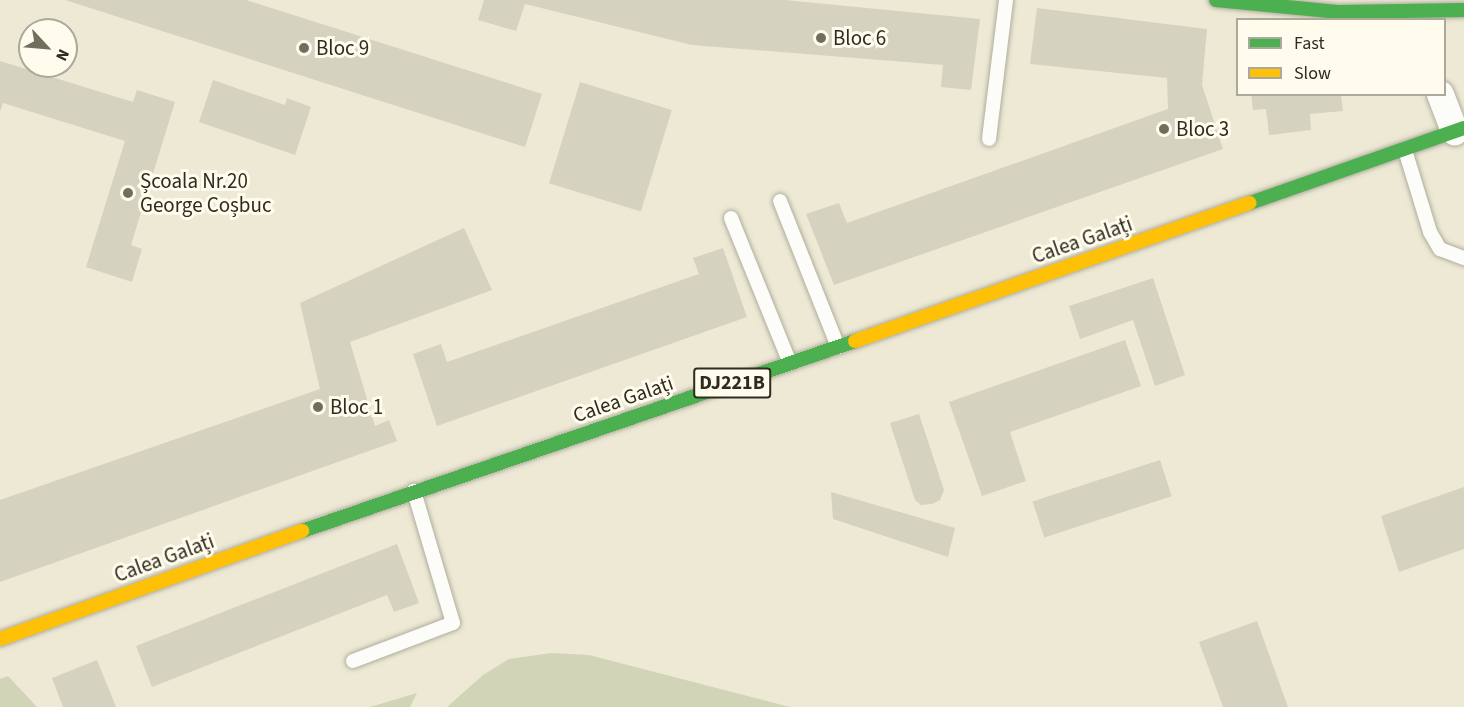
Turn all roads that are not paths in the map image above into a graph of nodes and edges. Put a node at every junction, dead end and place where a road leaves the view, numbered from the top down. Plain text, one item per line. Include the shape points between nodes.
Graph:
1 (1006, 0) edge
2 (1216, 0) edge
3 (1464, 10) edge
4 (1409, 16) edge
5 (1441, 96) edge
6 (1459, 130) edge
7 (989, 139) dead end
8 (1405, 150) junction
9 (780, 201) dead end
10 (731, 218) dead end
11 (1464, 258) edge
12 (838, 347) junction
13 (790, 363) junction
14 (414, 490) junction
15 (0, 639) edge
16 (353, 661) dead end

1 - 7 lane
2 - 4 main road
3 - 4 main road
5 - 6 street
6 - 8 main road, Calea Galați / DJ221B
8 - 11 lane via 1430,232 1440,249
8 - 12 main road, Calea Galați / DJ221B
9 - 12 lane
10 - 13 lane
12 - 13 main road, Calea Galați / DJ221B
13 - 14 main road, Calea Galați / DJ221B
14 - 15 main road, Calea Galați / DJ221B
14 - 16 lane via 453,623

